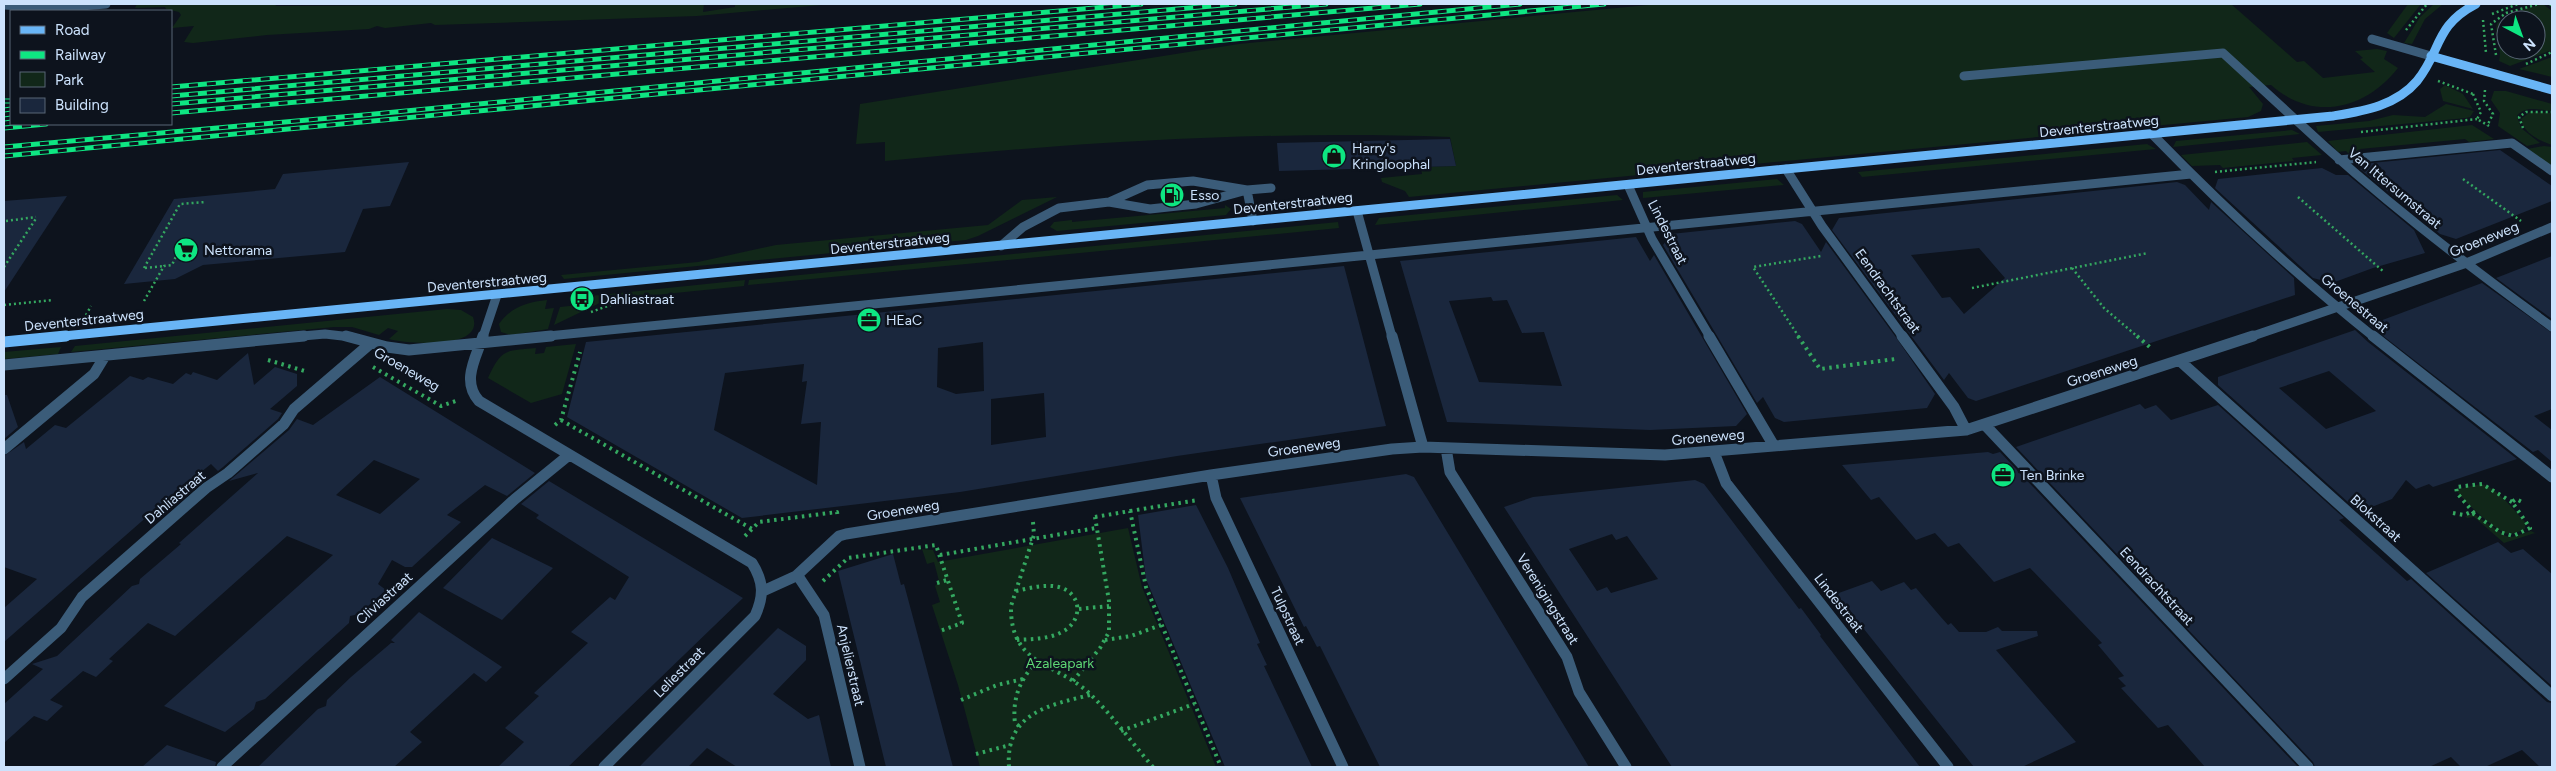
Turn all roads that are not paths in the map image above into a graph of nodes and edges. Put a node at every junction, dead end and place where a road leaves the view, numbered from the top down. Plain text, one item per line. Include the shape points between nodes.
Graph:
1 (106, 4) edge
2 (2476, 4) edge
3 (4, 6) edge
4 (2372, 39) dead end
5 (2431, 56) junction
6 (1964, 76) dead end
7 (2552, 90) edge
8 (2296, 120) junction
9 (2152, 134) junction
10 (2339, 160) junction
11 (1786, 170) junction
12 (2552, 171) edge
13 (2191, 174) junction
14 (1628, 185) junction
15 (1271, 188) dead end
16 (1247, 190) junction
17 (1109, 202) junction
18 (1812, 210) junction
19 (1357, 211) junction
20 (1253, 222) junction
21 (1646, 226) junction
22 (2552, 227) edge
23 (1001, 246) junction
24 (1369, 254) junction
25 (2464, 264) junction
26 (497, 295) junction
27 (2336, 307) junction
28 (2552, 327) edge
29 (4, 342) edge
30 (371, 343) junction
31 (481, 343) junction
32 (105, 356) junction
33 (2175, 363) junction
34 (4, 365) edge
35 (1985, 425) junction
36 (1966, 430) junction
37 (1774, 446) junction
38 (1422, 447) junction
39 (1446, 448) junction
40 (4, 449) edge
41 (1714, 452) junction
42 (569, 455) junction
43 (1211, 475) junction
44 (2552, 477) edge
45 (798, 576) junction
46 (763, 592) junction
47 (4, 679) edge
48 (2552, 696) edge
49 (222, 767) edge
50 (604, 767) edge
51 (860, 767) edge
52 (1343, 767) edge
53 (1626, 767) edge
54 (1948, 767) edge
55 (2308, 767) edge

1 - 3 street via 76,8
2 - 5 street, Deventerstraatweg via 2448,22
4 - 5 street
5 - 7 street
5 - 8 street, Deventerstraatweg via 2414,84 2394,99 2358,112
6 - 8 street, Van Ittersumstraat via 2223,53
8 - 9 street, Deventerstraatweg
8 - 10 street, Van Ittersumstraat
9 - 11 street, Deventerstraatweg
9 - 13 street, Groenestraat
10 - 12 street via 2508,143
10 - 25 street, Van Ittersumstraat
11 - 14 street, Deventerstraatweg
11 - 18 street, Eendrachtstraat
13 - 18 street
13 - 27 street, Groenestraat
14 - 19 street, Deventerstraatweg
14 - 21 street, Lindestraat
15 - 16 street
16 - 17 street via 1196,204 1150,209
16 - 17 street via 1193,181 1147,185
16 - 20 street
17 - 23 street via 1059,208 1023,227
18 - 21 street
18 - 36 street, Eendrachtstraat via 1954,407
19 - 20 street, Deventerstraatweg
19 - 24 street
20 - 23 street, Deventerstraatweg
21 - 24 street
21 - 37 street, Lindestraat
22 - 25 street, Groeneweg
23 - 26 street, Deventerstraatweg
24 - 31 street
24 - 38 street
25 - 27 street, Groeneweg
25 - 28 street, Van Ittersumstraat
26 - 29 street, Deventerstraatweg
26 - 31 street
27 - 33 street, Groeneweg
27 - 44 street, Groenestraat
30 - 31 street via 390,350 409,350
30 - 32 street via 339,333
30 - 47 street, Dahliastraat via 294,409 284,424 82,597 62,628
31 - 42 street via 470,377 473,395
32 - 34 street
32 - 40 street via 94,374
33 - 35 street, Groeneweg
33 - 48 street, Blokstraat
35 - 36 street, Groeneweg
35 - 55 street, Eendrachtstraat
36 - 37 street, Groeneweg
37 - 41 street, Groeneweg
38 - 39 street, Groeneweg
38 - 43 street, Groeneweg
39 - 41 street, Groeneweg via 1665,455
39 - 53 street, Verenigingstraat via 1450,472 1567,657 1579,692
41 - 54 street, Lindestraat via 1726,483
42 - 46 street via 752,563 762,576
42 - 49 street, Cliviastraat via 514,499
43 - 45 street, Groeneweg via 839,536
43 - 52 street, Tulpstraat via 1216,498
45 - 46 street
45 - 51 street, Anjelierstraat via 824,615
46 - 50 street, Leliestraat via 755,616 739,635

